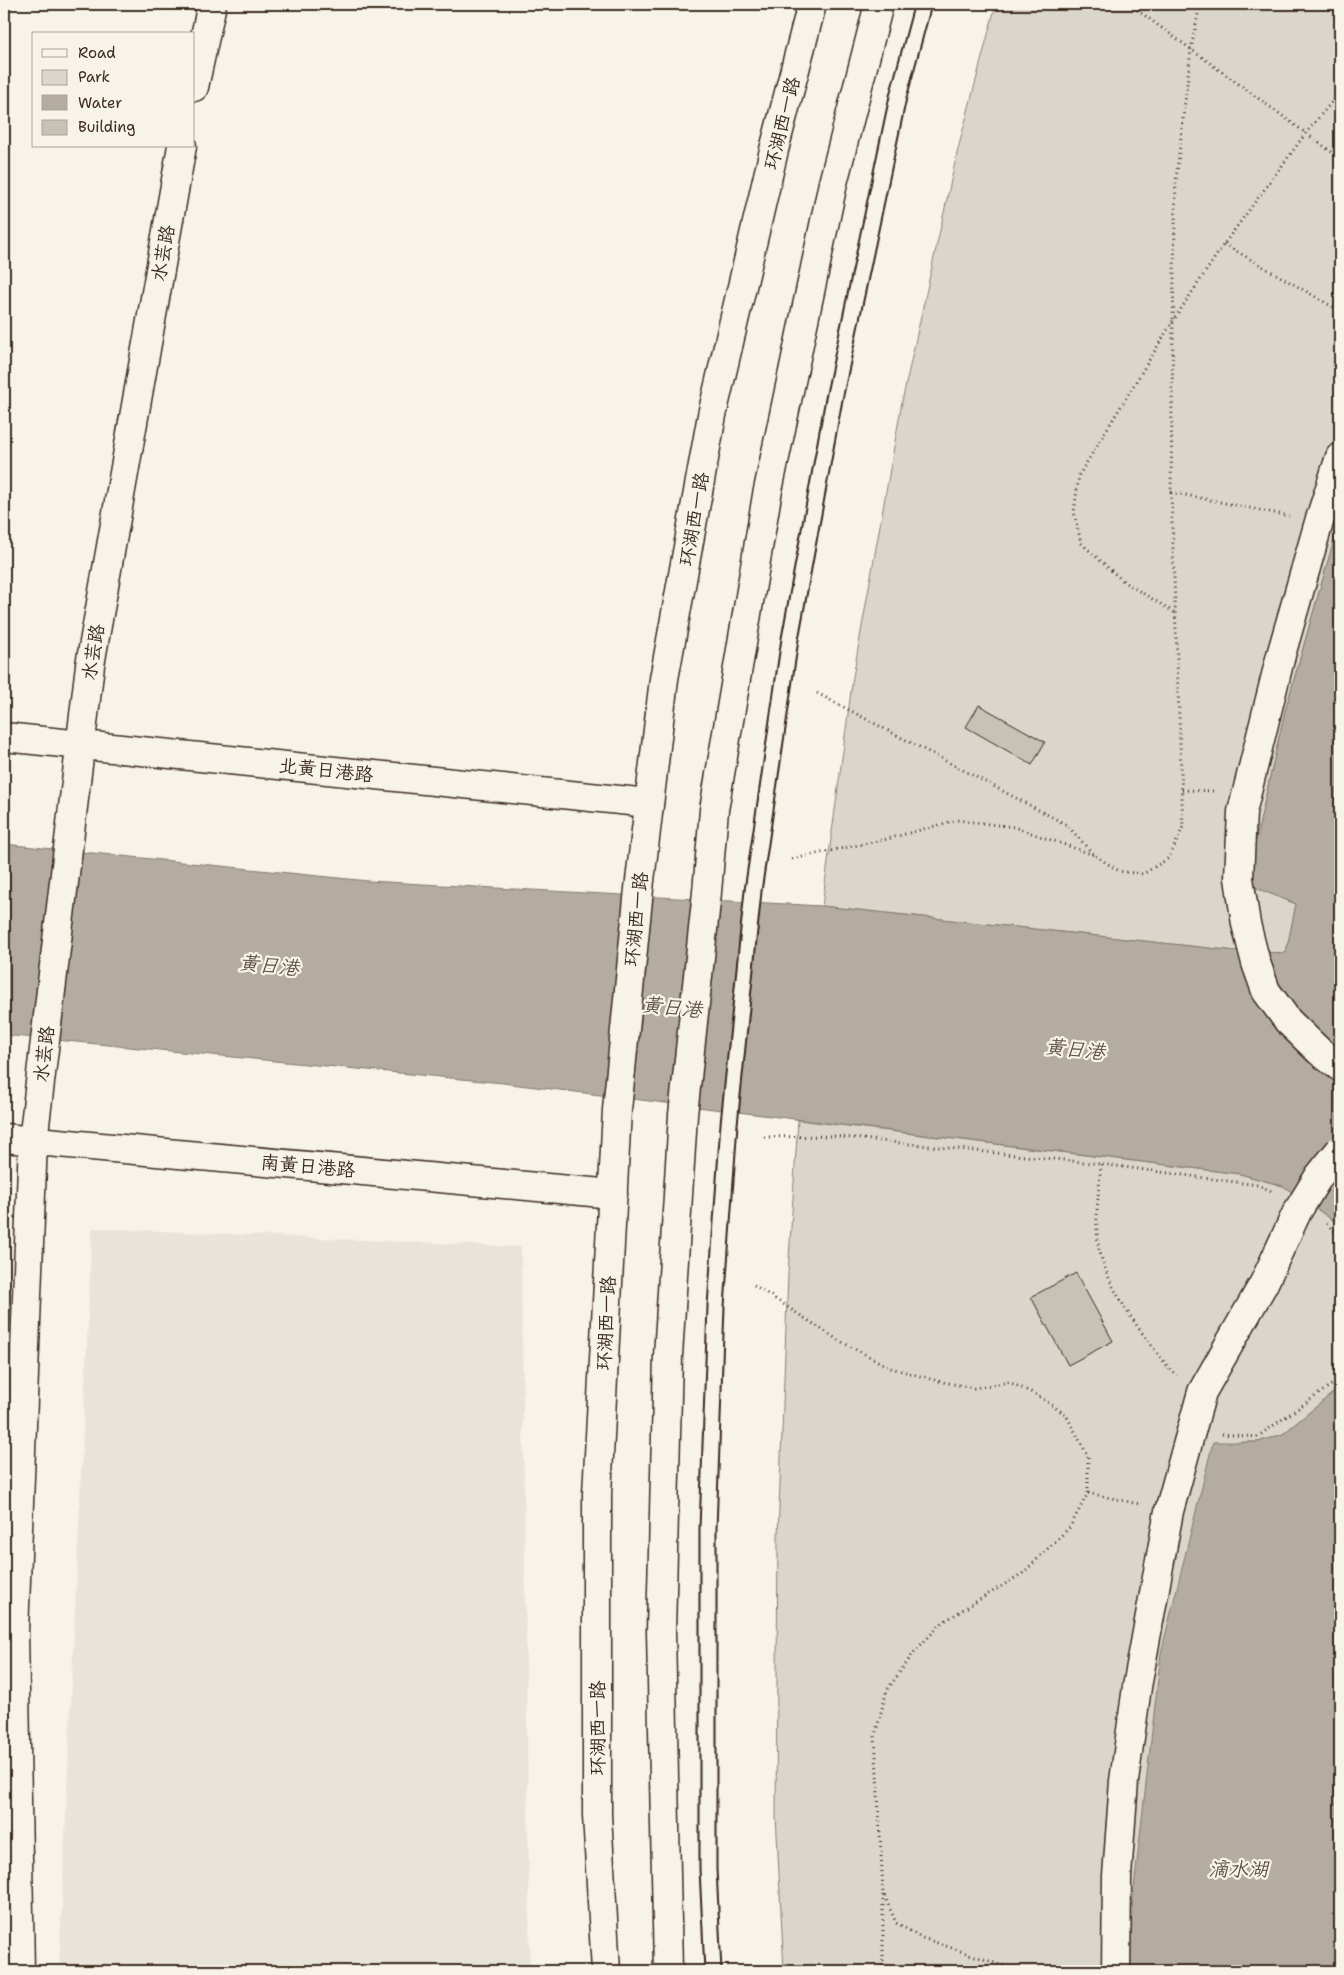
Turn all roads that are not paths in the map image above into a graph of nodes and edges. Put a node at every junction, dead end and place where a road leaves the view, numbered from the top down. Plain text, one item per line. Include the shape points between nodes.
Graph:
1 (212, 4) edge
2 (812, 4) edge
3 (879, 4) edge
4 (923, 4) edge
5 (195, 82) edge
6 (182, 148) edge
7 (1340, 457) edge
8 (4, 737) edge
9 (80, 745) junction
10 (649, 803) junction
11 (1340, 1067) edge
12 (4, 1138) edge
13 (33, 1141) junction
14 (1340, 1150) edge
15 (613, 1194) junction
16 (11, 1906) edge
17 (20, 1971) edge
18 (606, 1971) edge
19 (668, 1971) edge
20 (713, 1971) edge
21 (1116, 1971) edge

1 - 5 street
2 - 10 street, 环湖西一路 via 712,415 664,679
3 - 19 street via 833,183 767,495 714,810 682,1115 668,1356 661,1631
4 - 20 lane via 898,97 834,399 790,639 753,891 729,1124 716,1306 708,1529 708,1869
6 - 9 street, 水芸路 via 90,665
7 - 11 street via 1280,656 1242,812 1239,878 1251,943 1266,991 1288,1021
8 - 9 street, 北黄日港路
9 - 10 street, 北黄日港路
9 - 13 street, 水芸路
10 - 15 street, 环湖西一路 via 617,1110
12 - 13 street, 南黄日港路
13 - 15 street, 南黄日港路
13 - 16 street, 水芸路 via 14,1632
14 - 21 street, bridge via 1319,1176 1300,1209 1264,1283 1202,1392 1192,1426 1169,1511 1136,1687 1124,1781 1117,1876
15 - 18 street, 环湖西一路 via 596,1494 597,1815
16 - 17 street, 水芸路

